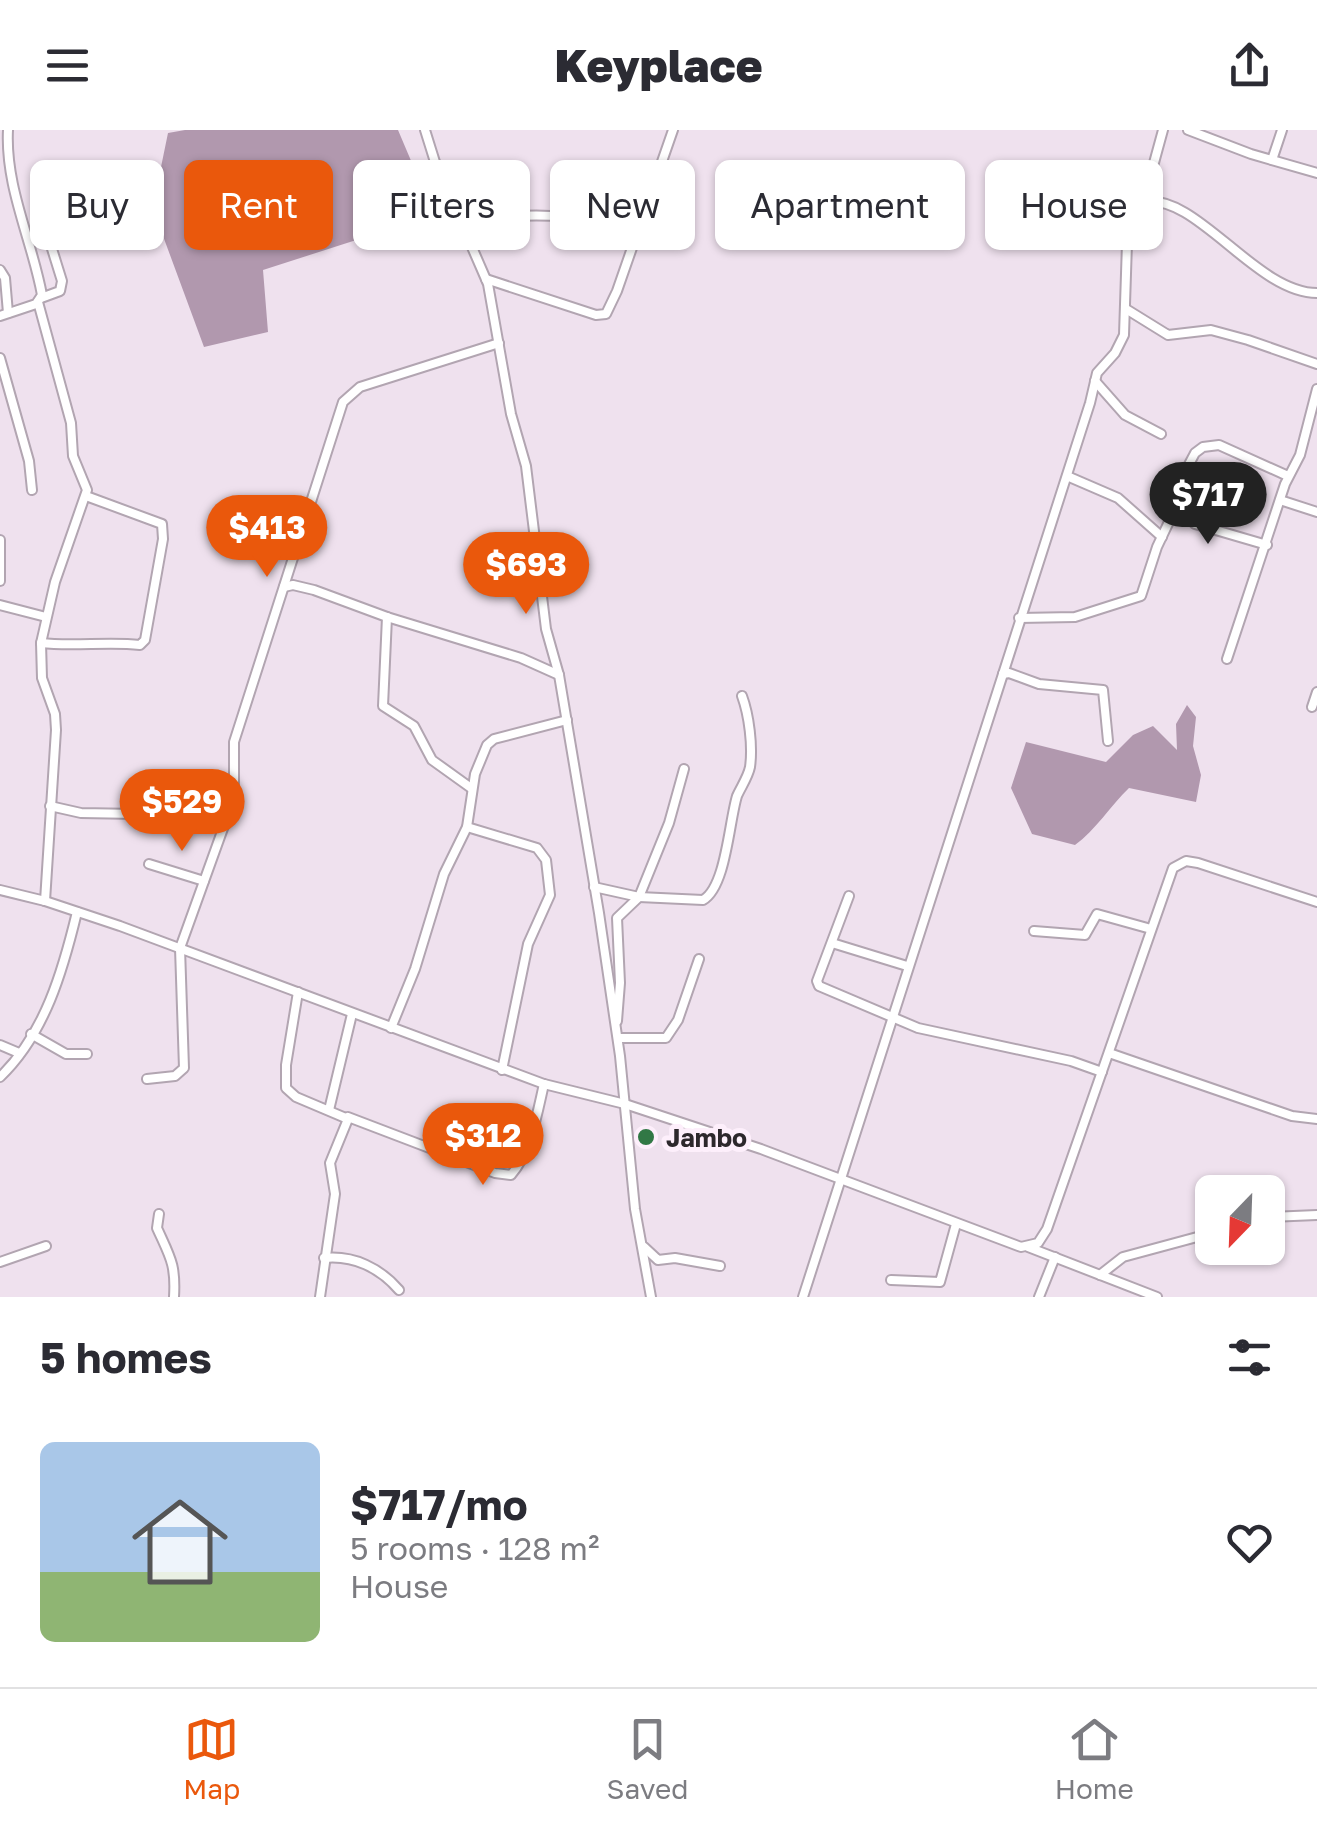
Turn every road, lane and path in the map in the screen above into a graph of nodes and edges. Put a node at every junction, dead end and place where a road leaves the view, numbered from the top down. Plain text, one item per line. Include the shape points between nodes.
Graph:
1 (8, 130) edge
2 (673, 130) edge
3 (1163, 130) edge
4 (1172, 130) edge
5 (1188, 130) edge
6 (1282, 130) edge
7 (428, 132) edge
8 (1160, 142) junction
9 (435, 160) edge
10 (662, 160) edge
11 (1155, 160) edge
12 (1272, 160) junction
13 (1317, 173) edge
14 (1163, 203) edge
15 (52, 250) edge
16 (474, 250) edge
17 (631, 250) edge
18 (1126, 250) edge
19 (0, 270) edge
20 (486, 278) junction
21 (1317, 294) edge
22 (40, 300) junction
23 (1126, 309) junction
24 (4, 314) edge
25 (499, 343) junction
26 (0, 358) edge
27 (1317, 364) edge
28 (1094, 381) junction
29 (1317, 389) edge
30 (1162, 434) dead end
31 (1067, 476) junction
32 (1288, 476) junction
33 (32, 490) dead end
34 (86, 496) junction
35 (1280, 500) junction
36 (1176, 507) junction
37 (1317, 512) edge
38 (1162, 537) junction
39 (0, 540) edge
40 (1267, 545) junction
41 (0, 580) edge
42 (284, 588) junction
43 (0, 604) edge
44 (46, 617) junction
45 (387, 618) junction
46 (1019, 618) junction
47 (41, 643) junction
48 (1227, 659) dead end
49 (1002, 674) junction
50 (559, 675) junction
51 (1317, 692) edge
52 (742, 696) dead end
53 (1312, 707) dead end
54 (566, 720) junction
55 (1108, 740) dead end
56 (684, 769) dead end
57 (471, 788) junction
58 (50, 806) junction
59 (136, 814) dead end
60 (466, 827) junction
61 (149, 864) dead end
62 (204, 881) junction
63 (594, 887) junction
64 (0, 890) edge
65 (849, 896) dead end
66 (639, 897) junction
67 (46, 901) junction
68 (1317, 902) edge
69 (77, 912) junction
70 (1150, 929) junction
71 (1034, 931) dead end
72 (832, 943) junction
73 (180, 948) junction
74 (699, 959) dead end
75 (908, 966) junction
76 (298, 992) junction
77 (352, 1014) junction
78 (892, 1017) junction
79 (616, 1025) junction
80 (390, 1028) junction
81 (31, 1034) junction
82 (618, 1038) junction
83 (0, 1045) edge
84 (1109, 1053) junction
85 (19, 1054) junction
86 (87, 1054) dead end
87 (502, 1070) junction
88 (1102, 1072) junction
89 (0, 1077) edge
90 (147, 1079) dead end
91 (544, 1084) junction
92 (625, 1104) junction
93 (330, 1110) junction
94 (348, 1117) junction
95 (1317, 1119) edge
96 (840, 1178) junction
97 (160, 1214) dead end
98 (1317, 1215) edge
99 (1285, 1216) edge
100 (956, 1224) junction
101 (1195, 1237) edge
102 (641, 1244) junction
103 (46, 1246) dead end
104 (1028, 1247) junction
105 (1054, 1257) junction
106 (324, 1258) junction
107 (0, 1262) edge
108 (720, 1266) dead end
109 (1100, 1275) junction
110 (892, 1280) dead end
111 (399, 1290) dead end
112 (174, 1297) edge
113 (320, 1297) edge
114 (651, 1297) edge
115 (802, 1297) edge
116 (1039, 1297) edge
117 (1157, 1297) edge

1 - 22 street via 10,173
2 - 10 street
3 - 8 street
4 - 8 street
5 - 12 street
6 - 12 street
7 - 9 street
8 - 11 street
12 - 13 street
14 - 21 street via 1278,282
15 - 22 street via 60,291
16 - 20 street
17 - 20 street via 602,316
18 - 23 street
19 - 24 street
20 - 25 street
22 - 24 street
22 - 34 street
23 - 27 street via 1168,335 1228,334
23 - 28 street via 1121,344
25 - 42 street via 346,396
25 - 50 street
26 - 33 street
28 - 30 street via 1125,414
28 - 31 street
29 - 32 street via 1300,456
31 - 38 street via 1118,498
31 - 46 street
32 - 35 street
32 - 36 street via 1225,447 1203,447 1192,456
34 - 44 street
34 - 47 street via 162,524 145,640
35 - 37 street
35 - 40 street
36 - 38 street
36 - 40 street via 1195,524
38 - 46 street via 1138,598 1064,618
39 - 41 street
40 - 48 street
42 - 45 street via 300,586
42 - 62 street via 234,742 234,798
43 - 44 street
44 - 47 street
45 - 50 street
45 - 57 street via 383,706 414,726 432,760
46 - 49 street
47 - 58 street via 56,730
49 - 55 street via 1103,690
49 - 75 street
50 - 54 street
51 - 53 street
52 - 66 street via 750,768 715,887 703,900
54 - 57 street via 490,742
54 - 63 street
56 - 66 street
57 - 60 street
58 - 59 street
58 - 67 street
60 - 80 street
60 - 87 street via 537,848 546,860 550,895 528,944
61 - 62 street
62 - 73 street
63 - 66 street
63 - 79 street
64 - 67 street
65 - 72 street
66 - 79 street via 617,918
67 - 69 street
68 - 70 street via 1186,862 1173,868
69 - 73 street
69 - 81 street via 56,990
70 - 71 street via 1096,914 1085,935
70 - 84 street
72 - 75 street
72 - 78 street via 819,986
73 - 76 street
73 - 90 street via 184,1068 175,1076
74 - 82 street via 666,1038
75 - 78 street
76 - 77 street
76 - 93 street via 286,1088
77 - 80 street
77 - 93 street
78 - 88 street
78 - 96 street
79 - 82 street
80 - 87 street
81 - 85 street
81 - 86 street via 66,1054
82 - 92 street
83 - 85 street
84 - 88 street
84 - 95 street
85 - 89 street
87 - 91 street
88 - 104 street via 1047,1228
91 - 92 street
91 - 94 street via 533,1129 510,1175
92 - 96 street
92 - 102 street
93 - 94 street
94 - 106 street via 330,1163 334,1194
96 - 100 street
96 - 115 street
97 - 112 street via 157,1228 175,1268
98 - 99 street
100 - 104 street
100 - 110 street via 940,1282
101 - 109 street via 1123,1257
102 - 108 street via 658,1260
102 - 114 street
103 - 107 street
104 - 105 street
105 - 109 street
105 - 116 street
106 - 111 street via 372,1267
106 - 113 street
109 - 117 street

